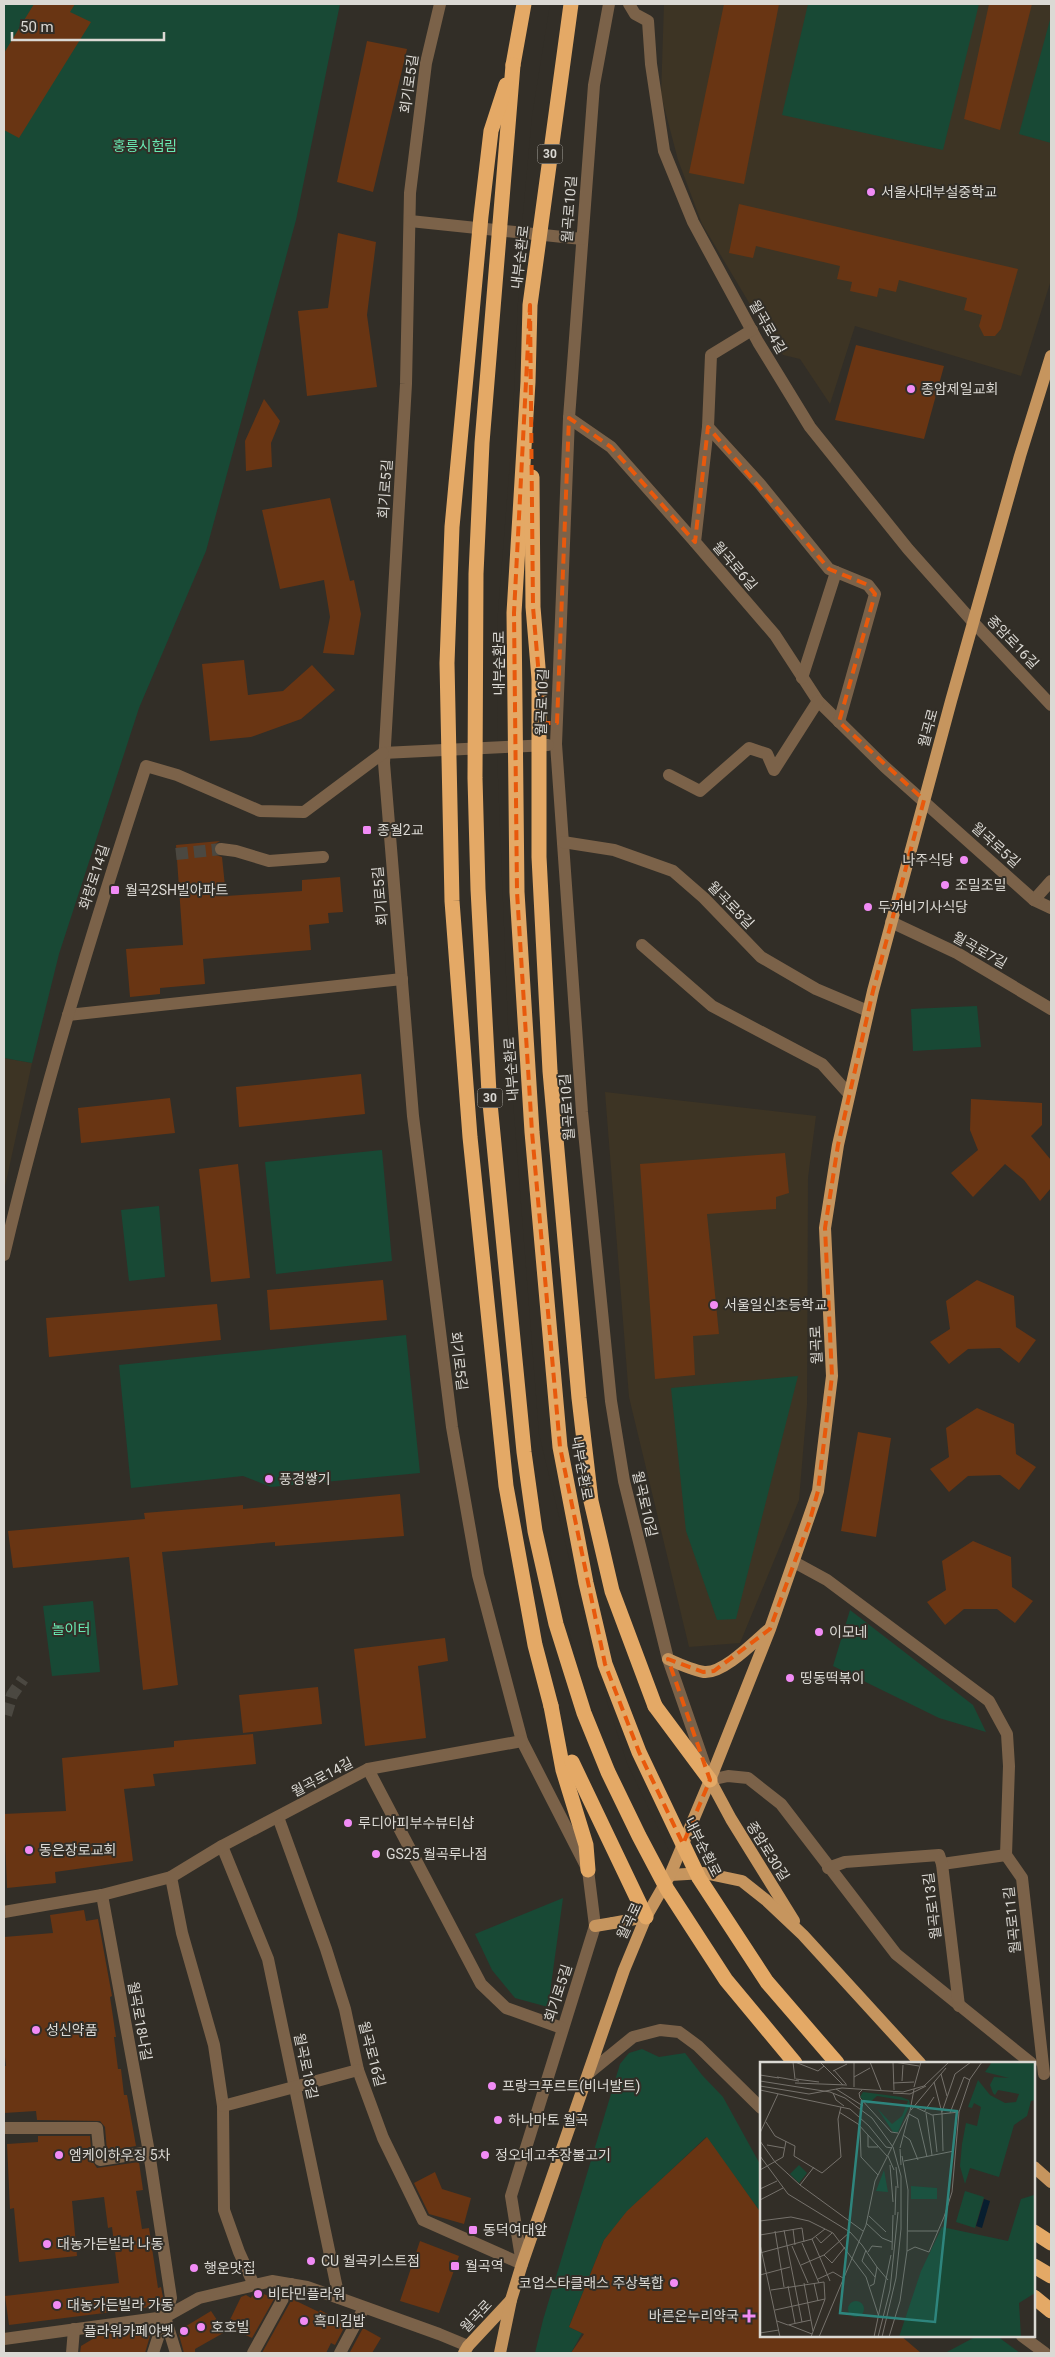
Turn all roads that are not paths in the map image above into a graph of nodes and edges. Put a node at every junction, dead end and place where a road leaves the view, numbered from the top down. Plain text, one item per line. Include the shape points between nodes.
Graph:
1 (440, 4) edge
2 (524, 4) edge
3 (571, 4) edge
4 (609, 4) edge
5 (629, 4) edge
6 (513, 65) junction
7 (410, 221) junction
8 (582, 239) junction
9 (530, 305) junction
10 (752, 330) junction
11 (1051, 356) edge
12 (1049, 375) edge
13 (569, 418) junction
14 (708, 428) junction
15 (695, 542) junction
16 (836, 572) junction
17 (973, 622) junction
18 (802, 678) junction
19 (818, 701) junction
20 (1051, 705) edge
21 (839, 722) junction
22 (556, 744) junction
23 (383, 753) junction
24 (669, 775) dead end
25 (924, 800) junction
26 (564, 842) junction
27 (221, 849) tunnel mouth
28 (323, 857) dead end
29 (1051, 881) edge
30 (1034, 900) junction
31 (1051, 908) edge
32 (891, 922) junction
33 (642, 944) dead end
34 (402, 979) junction
35 (1051, 1009) edge
36 (868, 1012) junction
37 (68, 1015) junction
38 (849, 1094) junction
39 (4, 1255) edge
40 (794, 1562) junction
41 (770, 1629) junction
42 (668, 1659) junction
43 (551, 1706) junction
44 (522, 1741) junction
45 (368, 1769) junction
46 (710, 1780) junction
47 (278, 1817) junction
48 (222, 1846) junction
49 (1006, 1855) junction
50 (942, 1864) junction
51 (828, 1868) junction
52 (588, 1870) junction
53 (670, 1875) junction
54 (171, 1877) junction
55 (102, 1895) junction
56 (4, 1912) edge
57 (646, 1917) junction
58 (595, 1926) junction
59 (803, 1935) junction
60 (959, 2006) junction
61 (562, 2028) junction
62 (794, 2062) edge
63 (836, 2062) edge
64 (919, 2062) edge
65 (1029, 2062) edge
66 (1035, 2066) edge
67 (358, 2070) junction
68 (590, 2072) junction
69 (1048, 2076) edge
70 (295, 2087) junction
71 (223, 2106) junction
72 (760, 2107) edge
73 (4, 2128) edge
74 (149, 2152) junction
75 (1035, 2168) edge
76 (1051, 2182) edge
77 (1035, 2233) edge
78 (1051, 2243) edge
79 (522, 2264) junction
80 (1035, 2267) edge
81 (1051, 2276) edge
82 (291, 2284) junction
83 (254, 2285) junction
84 (339, 2298) junction
85 (1035, 2298) edge
86 (511, 2300) junction
87 (364, 2308) junction
88 (1051, 2311) edge
89 (165, 2317) junction
90 (74, 2329) junction
91 (1023, 2337) edge
92 (4, 2338) edge
93 (466, 2350) edge
94 (72, 2353) edge
95 (153, 2353) edge
96 (176, 2353) edge
97 (254, 2353) edge
98 (340, 2353) edge
99 (500, 2353) edge
100 (1045, 2353) edge

1 - 7 street, 회기로5길 via 426,63 410,193
2 - 6 highway, 내부순환로 / 30
3 - 9 highway, 내부순환로 / 30, bridge
4 - 8 street, 월곡로10길 via 594,85
5 - 10 street, 월곡로4길 via 635,14 648,21 664,151 693,222
6 - 43 highway, bridge via 491,131 460,433 452,528 447,663 448,778 457,979 506,1486 535,1645
6 - 62 highway, 내부순환로 / 30, bridge via 482,444 476,574 475,778 489,1093 535,1531 556,1624 584,1713 608,1772 648,1854 726,1980
7 - 8 street, bridge
7 - 23 street, 회기로5길 via 406,384
8 - 13 street, 월곡로10길
9 - 46 highway, bridge via 533,607 539,678 539,857 550,1071 591,1501 612,1591 654,1706
9 - 63 highway, 내부순환로 / 30, bridge via 514,613 517,892 532,1132 560,1447 586,1582 606,1664 638,1752 699,1878 767,1982
10 - 14 street, 월곡로6길 via 711,355
10 - 17 street, 월곡로4길 via 810,427
11 - 12 main road, 월곡로
12 - 17 main road, 월곡로 via 1020,456
13 - 15 street via 611,447
13 - 22 street, 월곡로10길
14 - 15 street, 월곡로6길
14 - 16 street via 760,484 829,569
15 - 18 street, 월곡로6길 via 775,635
16 - 18 street
16 - 21 street via 868,585 875,594
17 - 20 street, 종암로16길
17 - 25 main road, 월곡로
18 - 19 street, 월곡로6길
19 - 21 street, 월곡로6길
19 - 24 street via 774,770 767,754 749,748 700,791
21 - 25 street, 월곡로6길
22 - 23 street
22 - 26 street, 월곡로10길
23 - 34 street, 회기로5길
23 - 37 street, 화랑로14길 via 304,812 260,811 177,775 146,766
25 - 30 street, 월곡로5길
25 - 32 main road, 월곡로
26 - 36 street, 월곡로8길 via 614,850 673,871 761,957 816,989
26 - 42 street, 월곡로10길 via 582,1112 611,1401 624,1481
27 - 28 street via 269,861
29 - 30 street
30 - 31 street, 월곡로5길
32 - 35 street, 월곡로7길 via 957,953
32 - 36 main road, 월곡로
33 - 38 street via 712,1006 822,1064
34 - 37 street
34 - 44 street, 회기로5길 via 413,1116 452,1427 478,1576
36 - 38 main road, 월곡로
37 - 39 street, 화랑로14길
38 - 40 main road, 월곡로 via 825,1228 831,1386 818,1492
40 - 41 main road, 월곡로
40 - 49 street via 827,1580 989,1701 1007,1734
41 - 42 main road via 714,1671 703,1672
41 - 46 main road, 월곡로
42 - 46 street, 월곡로10길
43 - 52 highway via 563,1770 586,1845
43 - 57 highway, bridge via 572,1762
44 - 45 street
44 - 52 street, 회기로5길
45 - 47 street, 월곡로14길
45 - 61 street, 월곡로14길 via 481,1984 506,2008
46 - 51 street via 728,1776 748,1778 781,1804
46 - 53 main road, 월곡로
46 - 59 main road, 종암로30길
47 - 48 street, 월곡로14길
47 - 67 street, 월곡로16길 via 345,2009
48 - 54 street, 월곡로14길
48 - 70 street, 월곡로18길 via 268,1959
49 - 50 street
49 - 69 street, 월곡로11길 via 1022,1878
50 - 51 street, 월곡로13길 via 939,1855 845,1862
50 - 60 street, 월곡로13길
51 - 60 street via 896,1954
52 - 58 street, 회기로5길
53 - 57 main road, 월곡로, bridge
53 - 59 main road, 종암로30길 via 704,1873 742,1881
54 - 55 street, 월곡로14길
54 - 71 street via 182,1934 214,2045
55 - 56 street, 월곡로14길
55 - 74 street, 월곡로18나길
57 - 58 main road, bridge
57 - 68 main road, 월곡로
58 - 61 street, 회기로5길
59 - 64 main road, 종암로30길
60 - 65 street
61 - 79 street, 회기로5길 via 511,2196
66 - 69 street
67 - 70 street
67 - 79 street, 월곡로16길 via 383,2138 422,2220
68 - 72 street via 633,2037 660,2030 679,2032 698,2046
68 - 79 main road, 월곡로
70 - 71 street
70 - 84 street, 월곡로18길
71 - 83 street via 224,2210
73 - 74 street via 97,2128 100,2160
74 - 89 street, 월곡로18나길 via 171,2298
75 - 76 main road
77 - 78 highway
79 - 86 main road, 월곡로
80 - 81 highway
82 - 83 street via 272,2281
82 - 84 street
82 - 97 street
83 - 89 street via 199,2298
84 - 87 street
85 - 88 highway
86 - 93 main road, 월곡로
86 - 99 main road, 월곡로
87 - 93 street via 439,2334
87 - 98 street
89 - 90 street
89 - 95 street, 월곡로18나길
89 - 96 street
90 - 92 street
90 - 94 street
91 - 100 street

